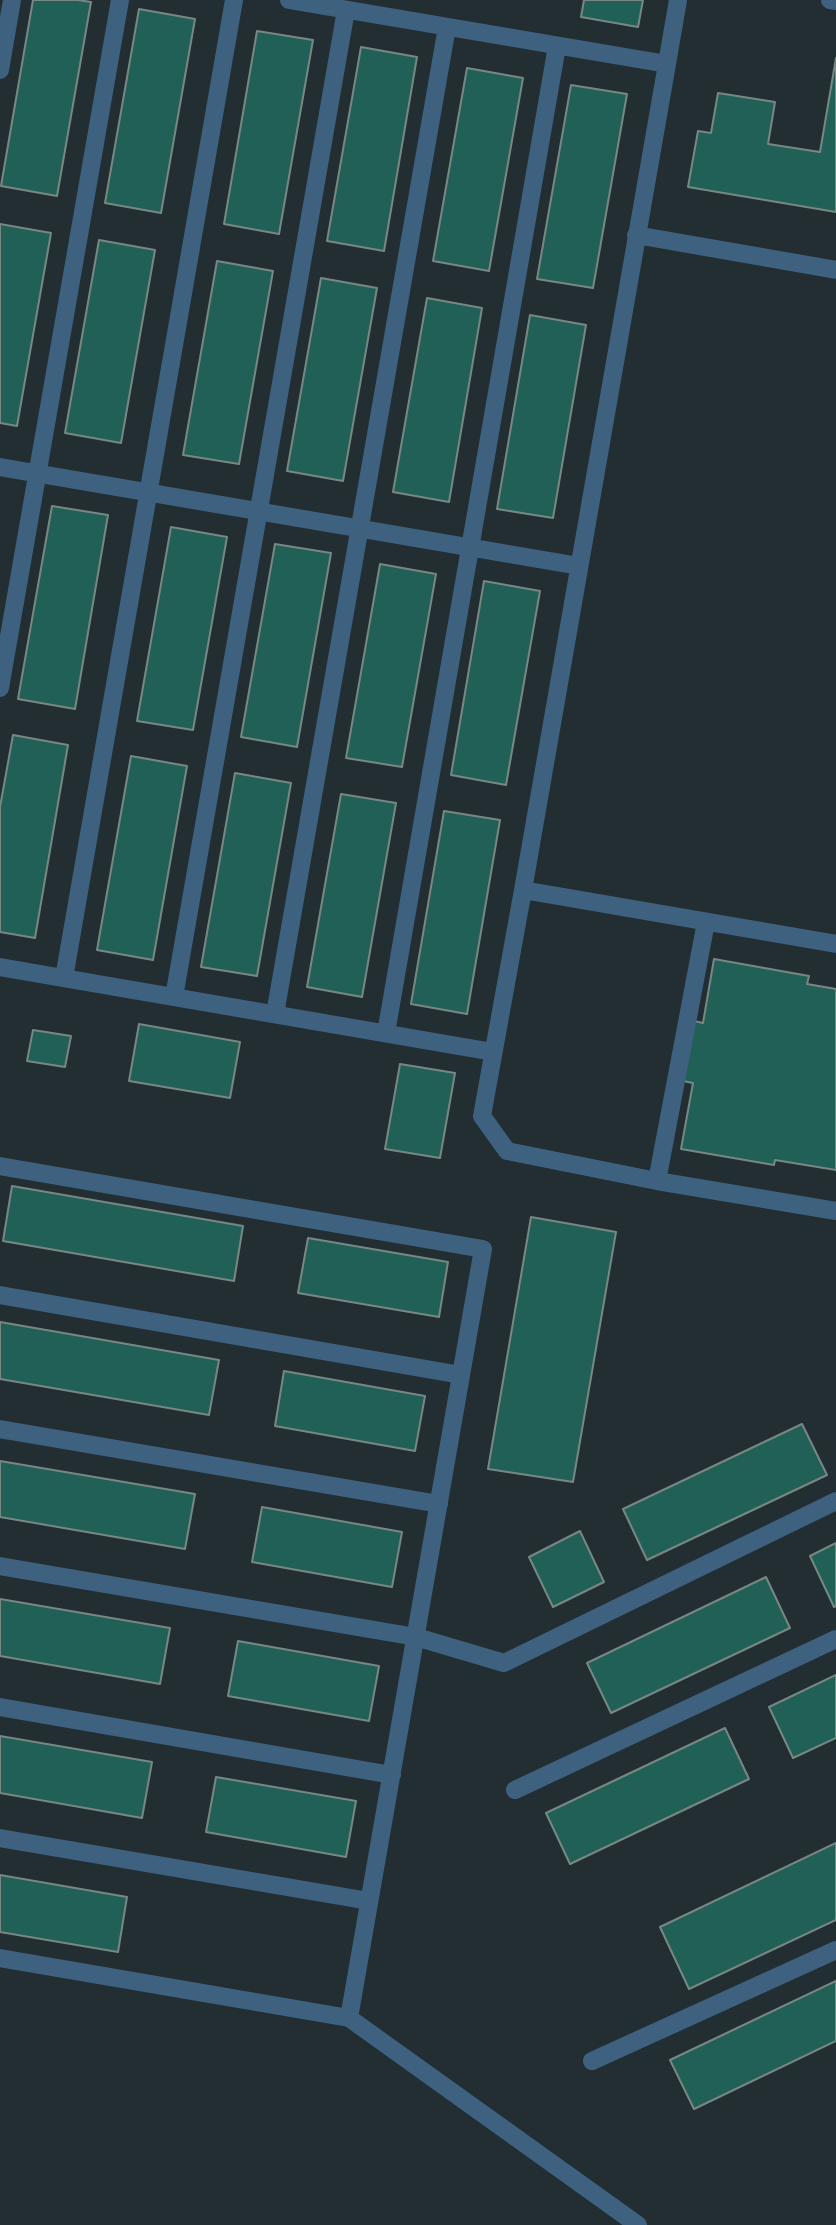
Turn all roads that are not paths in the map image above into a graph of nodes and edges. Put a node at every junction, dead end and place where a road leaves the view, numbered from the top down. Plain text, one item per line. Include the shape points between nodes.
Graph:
1 (12, 0) edge
2 (120, 0) edge
3 (234, 0) edge
4 (289, 0) edge
5 (678, 0) edge
6 (830, 0) edge
7 (836, 1) edge
8 (346, 9) junction
9 (447, 27) junction
10 (557, 46) junction
11 (667, 64) junction
12 (0, 70) edge
13 (636, 235) junction
14 (836, 270) edge
15 (0, 467) edge
16 (37, 473) junction
17 (149, 492) junction
18 (259, 511) junction
19 (359, 529) junction
20 (470, 547) junction
21 (579, 566) junction
22 (0, 688) edge
23 (523, 890) junction
24 (706, 922) junction
25 (836, 944) edge
26 (0, 967) edge
27 (64, 978) junction
28 (174, 997) junction
29 (275, 1014) junction
30 (386, 1033) junction
31 (493, 1052) junction
32 (0, 1166) edge
33 (657, 1181) junction
34 (836, 1211) edge
35 (0, 1295) edge
36 (461, 1375) junction
37 (0, 1429) edge
38 (836, 1501) edge
39 (439, 1504) junction
40 (0, 1566) edge
41 (416, 1637) junction
42 (836, 1639) edge
43 (0, 1707) edge
44 (391, 1774) junction
45 (515, 1790) dead end
46 (0, 1838) edge
47 (369, 1901) junction
48 (836, 1950) edge
49 (0, 1958) edge
50 (349, 2018) junction
51 (592, 2061) dead end
52 (638, 2225) edge

1 - 12 lane
2 - 16 lane
3 - 17 lane
4 - 8 lane
5 - 11 lane
6 - 7 lane
8 - 9 lane
8 - 18 lane
9 - 10 lane
9 - 19 lane
10 - 11 lane
10 - 20 lane
11 - 13 lane
13 - 14 lane
13 - 21 lane
15 - 16 lane
16 - 17 lane
16 - 22 lane
17 - 18 lane
17 - 27 lane
18 - 19 lane
18 - 28 lane
19 - 20 lane
19 - 29 lane
20 - 21 lane
20 - 30 lane
21 - 23 lane
23 - 24 lane
23 - 31 lane
24 - 25 lane
24 - 33 lane
26 - 27 lane
27 - 28 lane
28 - 29 lane
29 - 30 lane
30 - 31 lane
31 - 33 lane via 482,1116 507,1151
32 - 36 lane via 483,1249
33 - 34 lane
35 - 36 lane
36 - 39 lane
37 - 39 lane
38 - 41 lane via 505,1662
39 - 41 lane
40 - 41 lane
41 - 44 lane
42 - 45 lane
43 - 44 lane
44 - 47 lane
46 - 47 lane
47 - 50 lane
48 - 51 lane
49 - 50 lane
50 - 52 lane

